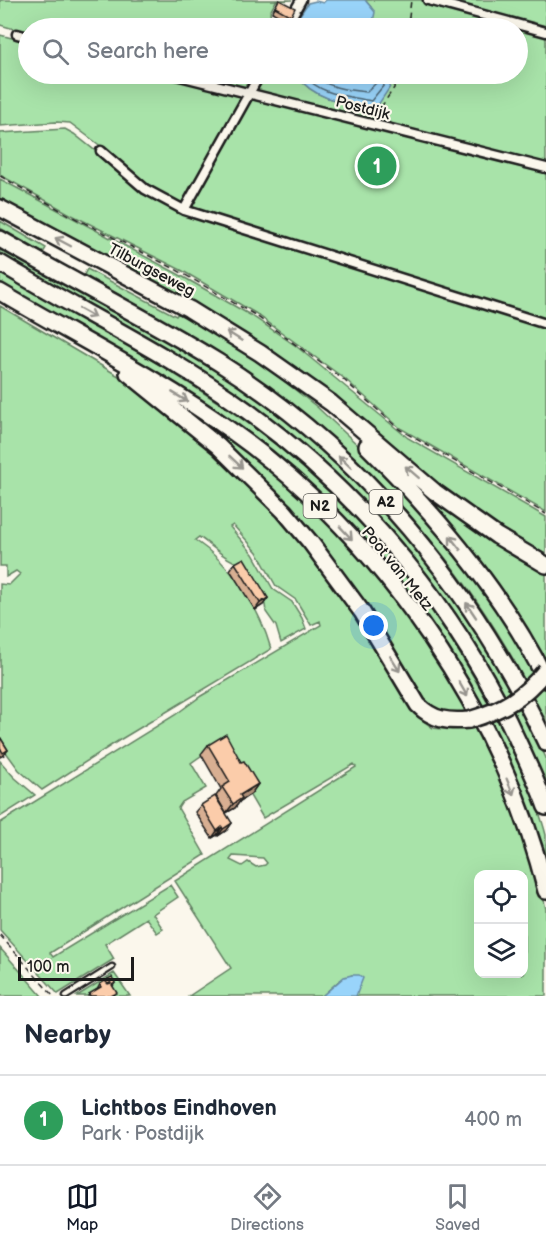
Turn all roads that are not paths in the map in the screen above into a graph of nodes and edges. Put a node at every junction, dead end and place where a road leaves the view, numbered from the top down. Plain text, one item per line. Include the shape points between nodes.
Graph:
1 (301, 0) edge
2 (428, 0) edge
3 (291, 18) edge
4 (494, 18) edge
5 (528, 27) edge
6 (546, 32) edge
7 (213, 84) edge
8 (254, 84) edge
9 (249, 93) junction
10 (101, 151) dead end
11 (546, 168) edge
12 (0, 208) edge
13 (184, 210) junction
14 (0, 239) edge
15 (0, 263) edge
16 (0, 292) edge
17 (546, 324) edge
18 (111, 357) junction
19 (282, 369) junction
20 (546, 565) edge
21 (546, 670) edge
22 (546, 681) edge
23 (546, 743) edge
24 (546, 807) edge
25 (546, 891) edge
26 (112, 967) dead end
27 (66, 996) edge

1 - 3 street
2 - 4 street
5 - 6 street
7 - 9 street, Postdijk
8 - 9 street
9 - 11 street, Postdijk
9 - 13 street
10 - 13 street via 145,189
19 -> 12 highway, Tilburgseweg via 189,309
13 - 17 street
23 -> 14 highway, Poot van Metz / A2 via 513,678 452,582 357,473 268,397 219,363
15 -> 24 highway, Poot van Metz / A2 via 205,382 323,474 385,537 451,623 493,691
16 - 18 highway, N2
18 -> 21 highway, N2, bridge via 218,446 284,511 362,612 418,705 428,715 452,722 487,715 528,691
18 -> 25 highway, Poot van Metz / N2 via 199,409 272,462 339,525 397,592 440,651 486,733 523,820
20 -> 19 highway via 435,492 331,403
22 -> 19 highway via 487,584 424,505
26 - 27 lane

